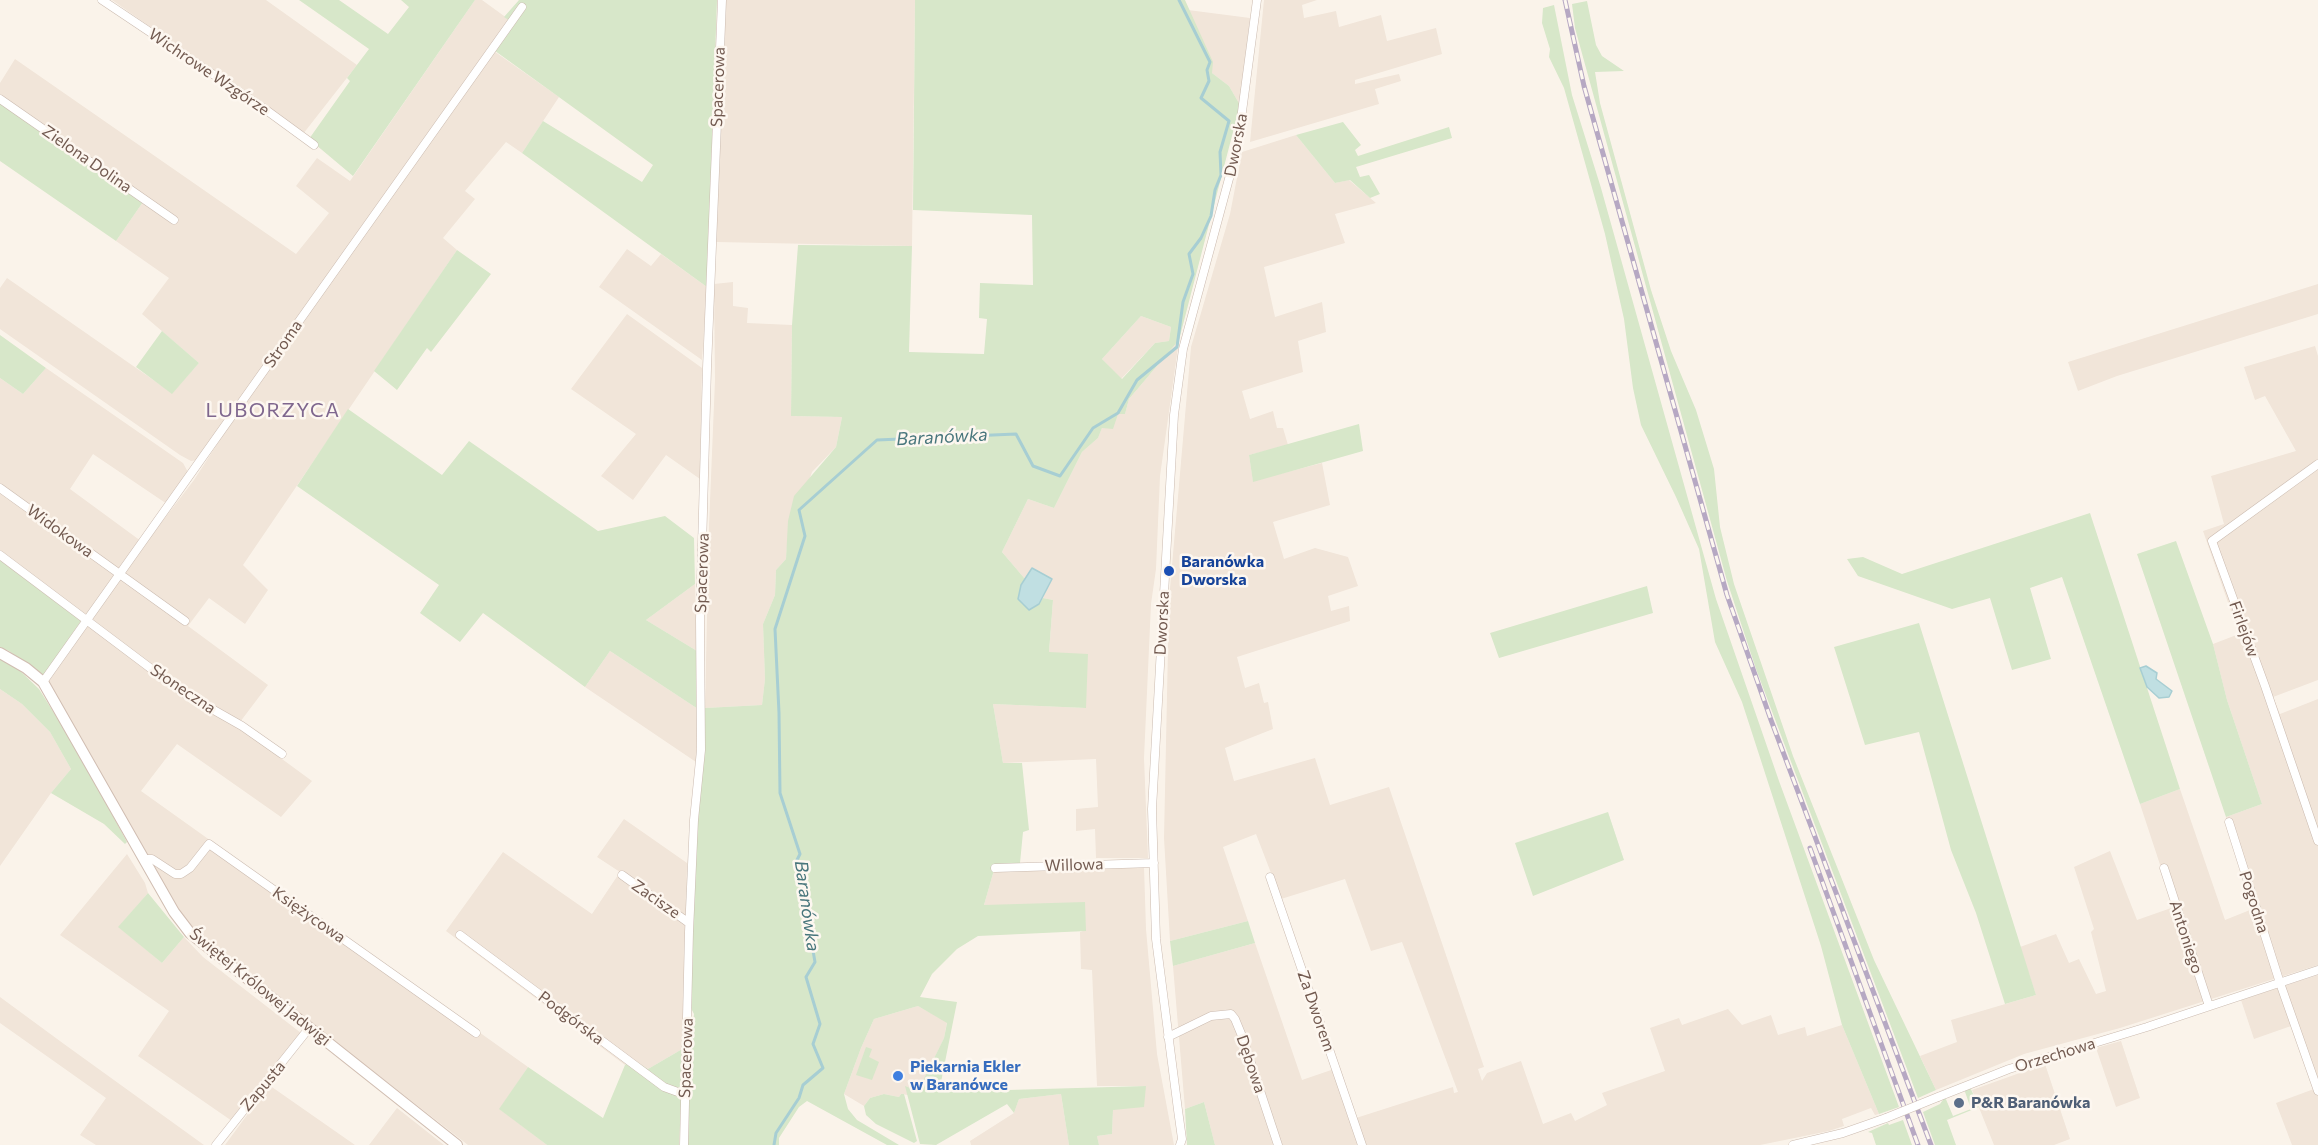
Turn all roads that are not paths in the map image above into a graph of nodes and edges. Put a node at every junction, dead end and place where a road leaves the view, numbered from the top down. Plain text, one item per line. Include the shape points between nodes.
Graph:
1 (102, 0) edge
2 (722, 0) edge
3 (1257, 0) edge
4 (522, 7) dead end
5 (0, 99) edge
6 (314, 145) dead end
7 (174, 220) dead end
8 (2318, 464) edge
9 (0, 488) edge
10 (0, 555) edge
11 (120, 574) junction
12 (87, 620) junction
13 (185, 621) dead end
14 (0, 653) edge
15 (44, 682) junction
16 (282, 754) dead end
17 (2229, 822) dead end
18 (2318, 842) edge
19 (144, 860) junction
20 (1154, 863) junction
21 (995, 868) dead end
22 (2164, 868) dead end
23 (622, 876) dead end
24 (1270, 877) dead end
25 (689, 923) junction
26 (460, 935) dead end
27 (2318, 970) edge
28 (2280, 982) junction
29 (2209, 1006) junction
30 (310, 1027) junction
31 (476, 1033) dead end
32 (1168, 1037) junction
33 (2318, 1091) edge
34 (686, 1095) junction
35 (216, 1145) edge
36 (457, 1145) edge
37 (684, 1145) edge
38 (1180, 1145) edge
39 (1278, 1145) edge
40 (1362, 1145) edge
41 (1793, 1145) edge

1 - 6 street, Wichrowe Wzgórze
2 - 25 street, Spacerowa via 700,619 701,750
3 - 20 street, Dworska via 1237,149 1183,349 1174,415 1152,809
4 - 11 street, Stroma
5 - 7 street, Zielona Dolina
8 - 18 street, Firlejów via 2212,541
9 - 11 street, Widokowa
10 - 12 street, Słoneczna
11 - 12 street, Stroma
11 - 13 street, Widokowa
12 - 15 street, Stroma
12 - 16 street, Słoneczna via 182,692
14 - 15 street, Świętej Królowej Jadwigi
15 - 19 street, Świętej Królowej Jadwigi
17 - 28 street, Pogodna
19 - 30 street, Świętej Królowej Jadwigi via 190,933
19 - 31 street, Księżycowa via 152,859 181,874 209,844
20 - 21 street, Willowa
20 - 32 street, Dworska via 1156,939
22 - 29 street, Antoniego
23 - 25 street, Zacisze
24 - 40 street, Za Dworem
25 - 34 street, Spacerowa
26 - 34 street, Podgórska via 664,1087
27 - 28 street, Orzechowa
28 - 29 street, Orzechowa
28 - 33 street, Pogodna
29 - 41 street, Orzechowa, bridge via 2009,1069 1843,1133
30 - 35 street, Zapusta
30 - 36 street, Świętej Królowej Jadwigi
32 - 38 street, Dworska
32 - 39 street, Dębowa via 1211,1016 1231,1014
34 - 37 street, Spacerowa

